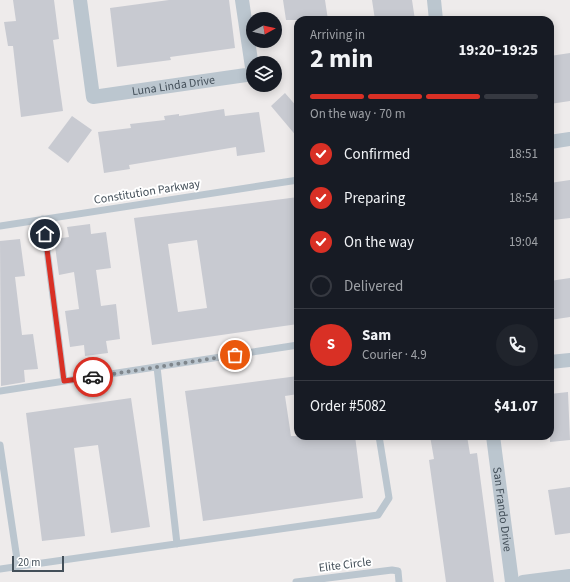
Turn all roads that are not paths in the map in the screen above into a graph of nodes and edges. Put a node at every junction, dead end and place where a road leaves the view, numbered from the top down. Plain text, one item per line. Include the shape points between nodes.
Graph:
1 (80, 0) edge
2 (242, 0) edge
3 (434, 0) edge
4 (436, 16) edge
5 (250, 56) edge
6 (246, 75) edge
7 (570, 139) edge
8 (554, 141) edge
9 (294, 181) edge
10 (43, 219) junction
11 (0, 226) edge
12 (294, 346) edge
13 (570, 360) edge
14 (554, 362) edge
15 (157, 367) junction
16 (64, 381) junction
17 (0, 391) edge
18 (379, 440) edge
19 (494, 440) edge
20 (0, 445) edge
21 (177, 544) junction
22 (18, 566) junction
23 (0, 569) edge
24 (570, 576) edge
25 (296, 582) edge
26 (399, 582) edge
27 (512, 582) edge
28 (523, 582) edge

1 - 6 street, Luna Linda Drive via 93,97
2 - 5 street
3 - 4 street
7 - 8 street
9 - 10 lane, Constitution Parkway
10 - 11 lane, Constitution Parkway
10 - 16 lane
12 - 15 lane
13 - 14 street
15 - 16 lane
15 - 21 lane
16 - 17 lane
18 - 21 lane via 388,498 378,515
19 - 27 street, San Frando Drive
20 - 22 lane
21 - 22 lane
22 - 23 lane
24 - 28 street
25 - 26 lane, Elite Circle via 398,571

